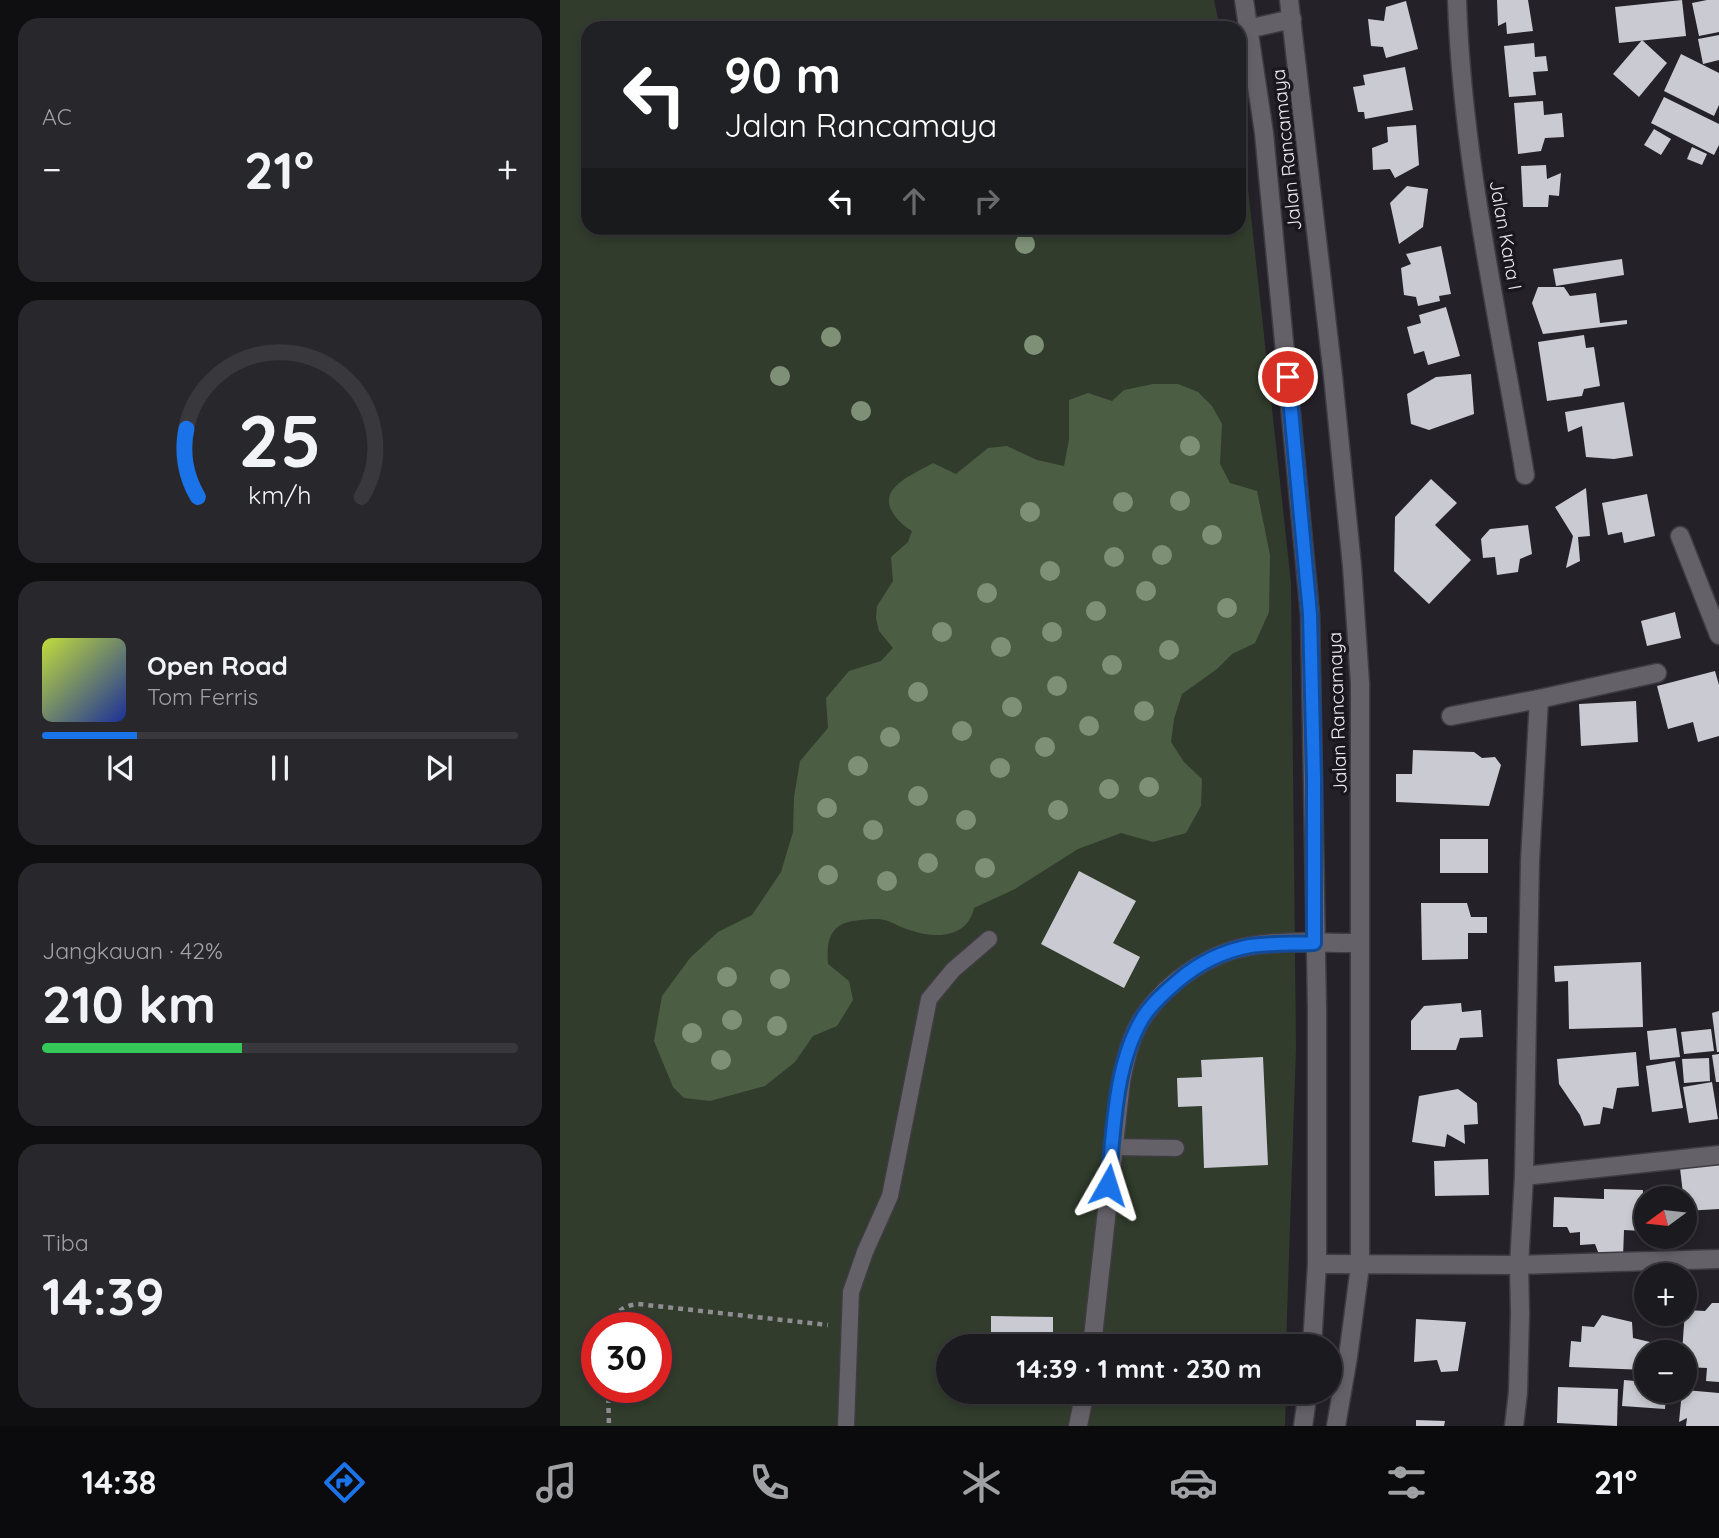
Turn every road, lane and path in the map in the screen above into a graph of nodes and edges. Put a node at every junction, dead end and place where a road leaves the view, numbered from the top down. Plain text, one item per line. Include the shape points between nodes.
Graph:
1 (1244, 0) edge
2 (1289, 0) edge
3 (1457, 0) edge
4 (1292, 19) junction
5 (1248, 29) junction
6 (1525, 475) dead end
7 (1680, 536) dead end
8 (1719, 635) edge
9 (1657, 673) dead end
10 (1539, 699) junction
11 (1451, 716) dead end
12 (989, 939) dead end
13 (1314, 943) junction
14 (1359, 943) junction
15 (1112, 1147) junction
16 (1176, 1147) dead end
17 (1719, 1154) edge
18 (1524, 1176) junction
19 (1719, 1259) edge
20 (1317, 1264) junction
21 (1519, 1265) junction
22 (1360, 1266) junction
23 (617, 1312) edge
24 (850, 1327) junction
25 (1093, 1334) edge
26 (1313, 1334) edge
27 (608, 1403) edge
28 (1082, 1404) edge
29 (1306, 1404) edge
30 (608, 1426) edge
31 (846, 1426) edge
32 (1078, 1426) edge
33 (1303, 1426) edge
34 (1336, 1426) edge
35 (1514, 1426) edge

1 - 5 street, Jalan Rancamaya
2 - 4 street, Jalan Rancamaya
3 - 6 street, Jalan Kana I via 1475,177
4 - 5 street
4 - 14 street, Jalan Rancamaya via 1352,566 1360,683
5 - 13 street, Jalan Rancamaya via 1264,133 1310,614
7 - 8 street
9 - 10 street
10 - 11 street
10 - 18 street via 1527,931
12 - 24 lane via 953,970 929,999 890,1196 851,1292
13 - 14 street
13 - 15 street via 1270,944 1226,953 1185,975 1155,1002 1143,1016 1124,1063
13 - 20 street, Jalan Rancamaya
14 - 22 street, Jalan Rancamaya
15 - 16 lane
15 - 25 street
17 - 18 street
18 - 21 street
19 - 21 street
20 - 22 street
20 - 26 street, Jalan Rancamaya
21 - 22 street
21 - 35 street
22 - 34 street, Jalan Rancamaya
23 - 24 path via 638,1304
24 - 31 lane
27 - 30 path
28 - 32 street
29 - 33 street

